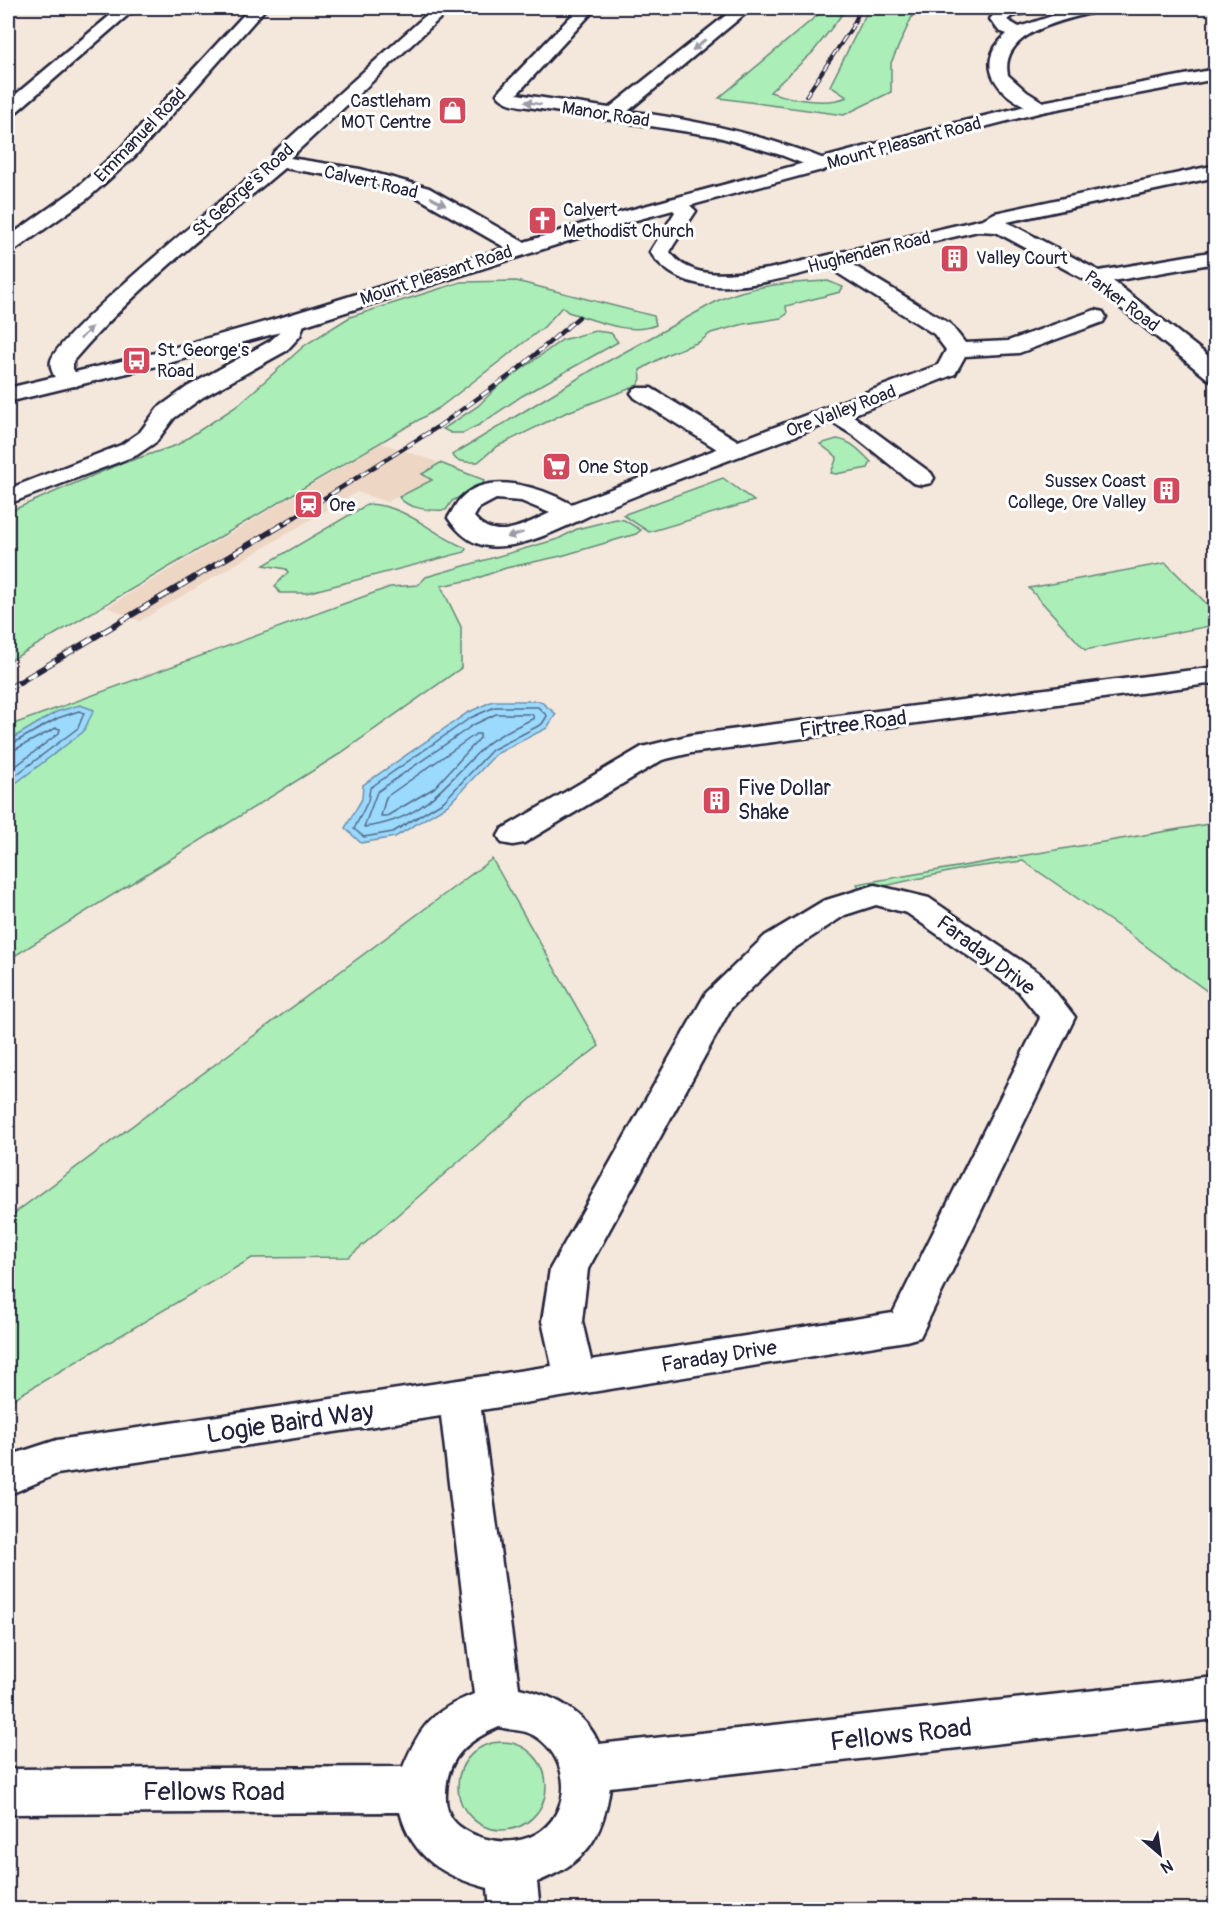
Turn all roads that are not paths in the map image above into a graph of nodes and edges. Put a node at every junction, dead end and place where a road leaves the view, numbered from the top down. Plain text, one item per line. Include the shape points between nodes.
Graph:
1 (128, 8) edge
2 (258, 8) edge
3 (443, 8) edge
4 (588, 8) edge
5 (744, 8) edge
6 (1028, 8) edge
7 (1052, 8) edge
8 (1092, 8) edge
9 (1073, 12) junction
10 (1019, 34) junction
11 (1215, 74) edge
12 (1042, 107) junction
13 (8, 110) edge
14 (612, 115) junction
15 (280, 162) junction
16 (822, 165) junction
17 (1215, 171) edge
18 (676, 203) junction
19 (988, 225) junction
20 (8, 246) edge
21 (520, 248) junction
22 (1215, 257) edge
23 (832, 261) junction
24 (1096, 278) junction
25 (1095, 317) dead end
26 (294, 321) junction
27 (957, 351) junction
28 (1215, 374) edge
29 (69, 381) junction
30 (643, 393) dead end
31 (8, 395) edge
32 (835, 414) junction
33 (736, 450) junction
34 (922, 478) dead end
35 (8, 497) edge
36 (569, 513) dead end
37 (1215, 675) edge
38 (513, 836) dead end
39 (575, 1379) junction
40 (459, 1397) junction
41 (8, 1477) edge
42 (1215, 1698) edge
43 (498, 1706) junction
44 (586, 1768) junction
45 (420, 1789) junction
46 (8, 1792) edge
47 (513, 1888) edge

1 - 13 street
2 - 20 street, Emmanuel Road via 127,153 80,195
3 - 15 street, St George's Road via 281,156
14 -> 4 street, Manor Road via 528,102 506,94
5 -> 14 street
6 - 10 street via 1007,12 998,19
7 - 9 street
8 - 9 street
9 - 10 street
10 - 12 street via 1006,44 998,58 1000,77 1021,96
11 - 12 street, Mount Pleasant Road
12 - 16 street, Mount Pleasant Road
14 - 16 street, Manor Road via 755,141 790,150
15 -> 21 street, Calvert Road via 360,175 422,192
29 -> 15 street, St George's Road via 62,360 86,332
16 - 18 street, Mount Pleasant Road
17 - 19 street, Hughenden Road via 995,219
18 - 21 street, Mount Pleasant Road
18 - 23 street, Hughenden Road via 686,211 663,240 660,252 675,270 706,278 743,279
19 - 23 street, Hughenden Road
19 - 24 street, Parker Road via 1012,231
21 - 26 street, Mount Pleasant Road
22 - 24 street
23 - 27 street via 942,329
24 - 28 street, Parker Road
25 - 27 street via 1011,348
26 - 29 street, Mount Pleasant Road
26 - 35 street via 290,336 278,346 166,412 148,437 129,450
27 - 32 street, Ore Valley Road via 947,369
29 - 31 street, Mount Pleasant Road
30 - 33 street
32 - 33 street, Ore Valley Road
32 - 34 street
33 - 36 street, Ore Valley Road
37 - 38 street, Firtree Road via 691,744 652,753
39 - 39 street, Faraday Drive via 906,1326 1058,1017 1030,983 918,905 875,895 834,908 777,944 718,1001 569,1269 562,1321
39 - 40 street, Logie Baird Way
40 - 41 street, Logie Baird Way via 57,1457
40 - 43 street
42 - 44 street, Fellows Road
43 - 44 street via 543,1717 562,1729 577,1747
43 - 45 street via 452,1728 436,1745
44 - 47 street via 588,1792 582,1816 569,1836 550,1853 527,1864
45 - 46 street, Fellows Road
45 - 47 street via 423,1814 434,1835 452,1852 475,1864 501,1868

